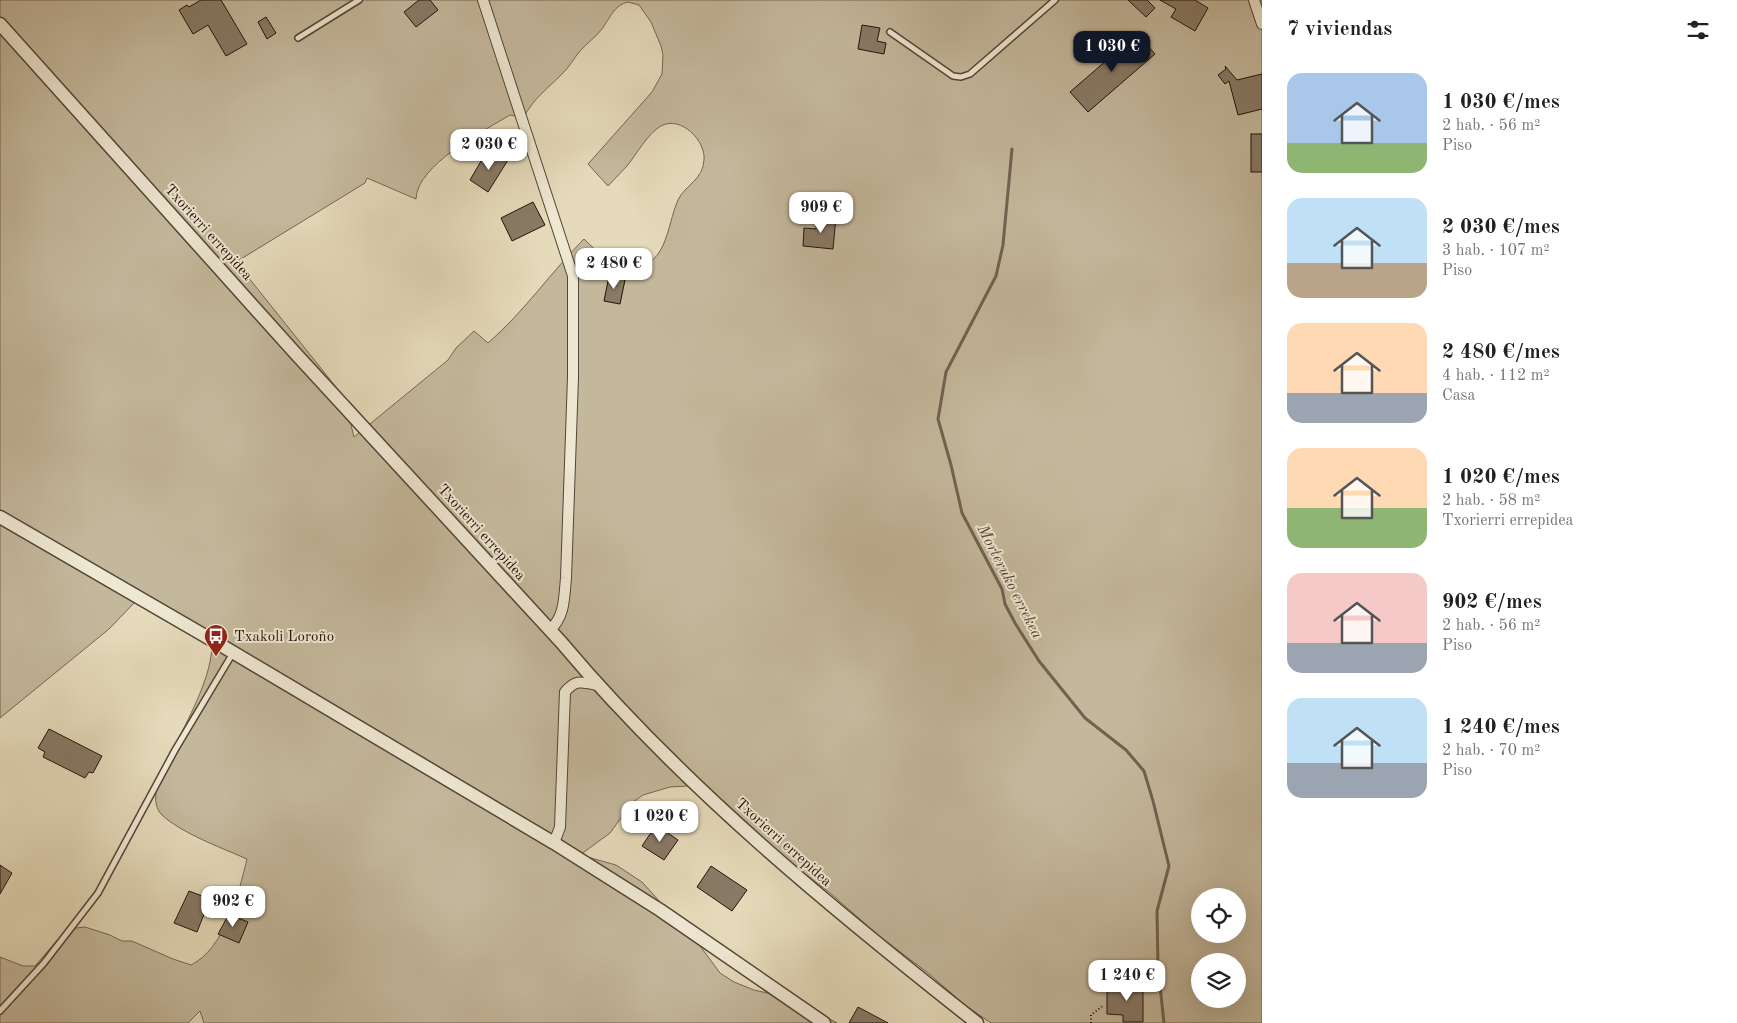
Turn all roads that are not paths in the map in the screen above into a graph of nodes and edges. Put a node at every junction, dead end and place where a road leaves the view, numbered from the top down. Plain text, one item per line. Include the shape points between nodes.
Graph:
1 (358, 0) edge
2 (483, 0) edge
3 (1055, 0) edge
4 (1254, 0) edge
5 (0, 24) edge
6 (1262, 24) edge
7 (890, 32) dead end
8 (298, 38) dead end
9 (0, 517) edge
10 (550, 630) junction
11 (233, 652) junction
12 (597, 685) junction
13 (554, 843) junction
14 (0, 1011) edge
15 (824, 1023) edge
16 (977, 1023) edge

1 - 8 lane
2 - 10 street via 573,276 566,578 564,606 557,623
3 - 7 lane via 970,74 960,76 953,76
4 - 6 street
5 - 10 street, Txorierri errepidea via 296,354
9 - 11 street
10 - 12 street, Txorierri errepidea
11 - 13 street
11 - 14 lane via 175,750 98,894 44,963
12 - 13 street via 579,682 571,684 564,692 560,827
12 - 16 street, Txorierri errepidea via 802,882
13 - 15 street via 660,910

